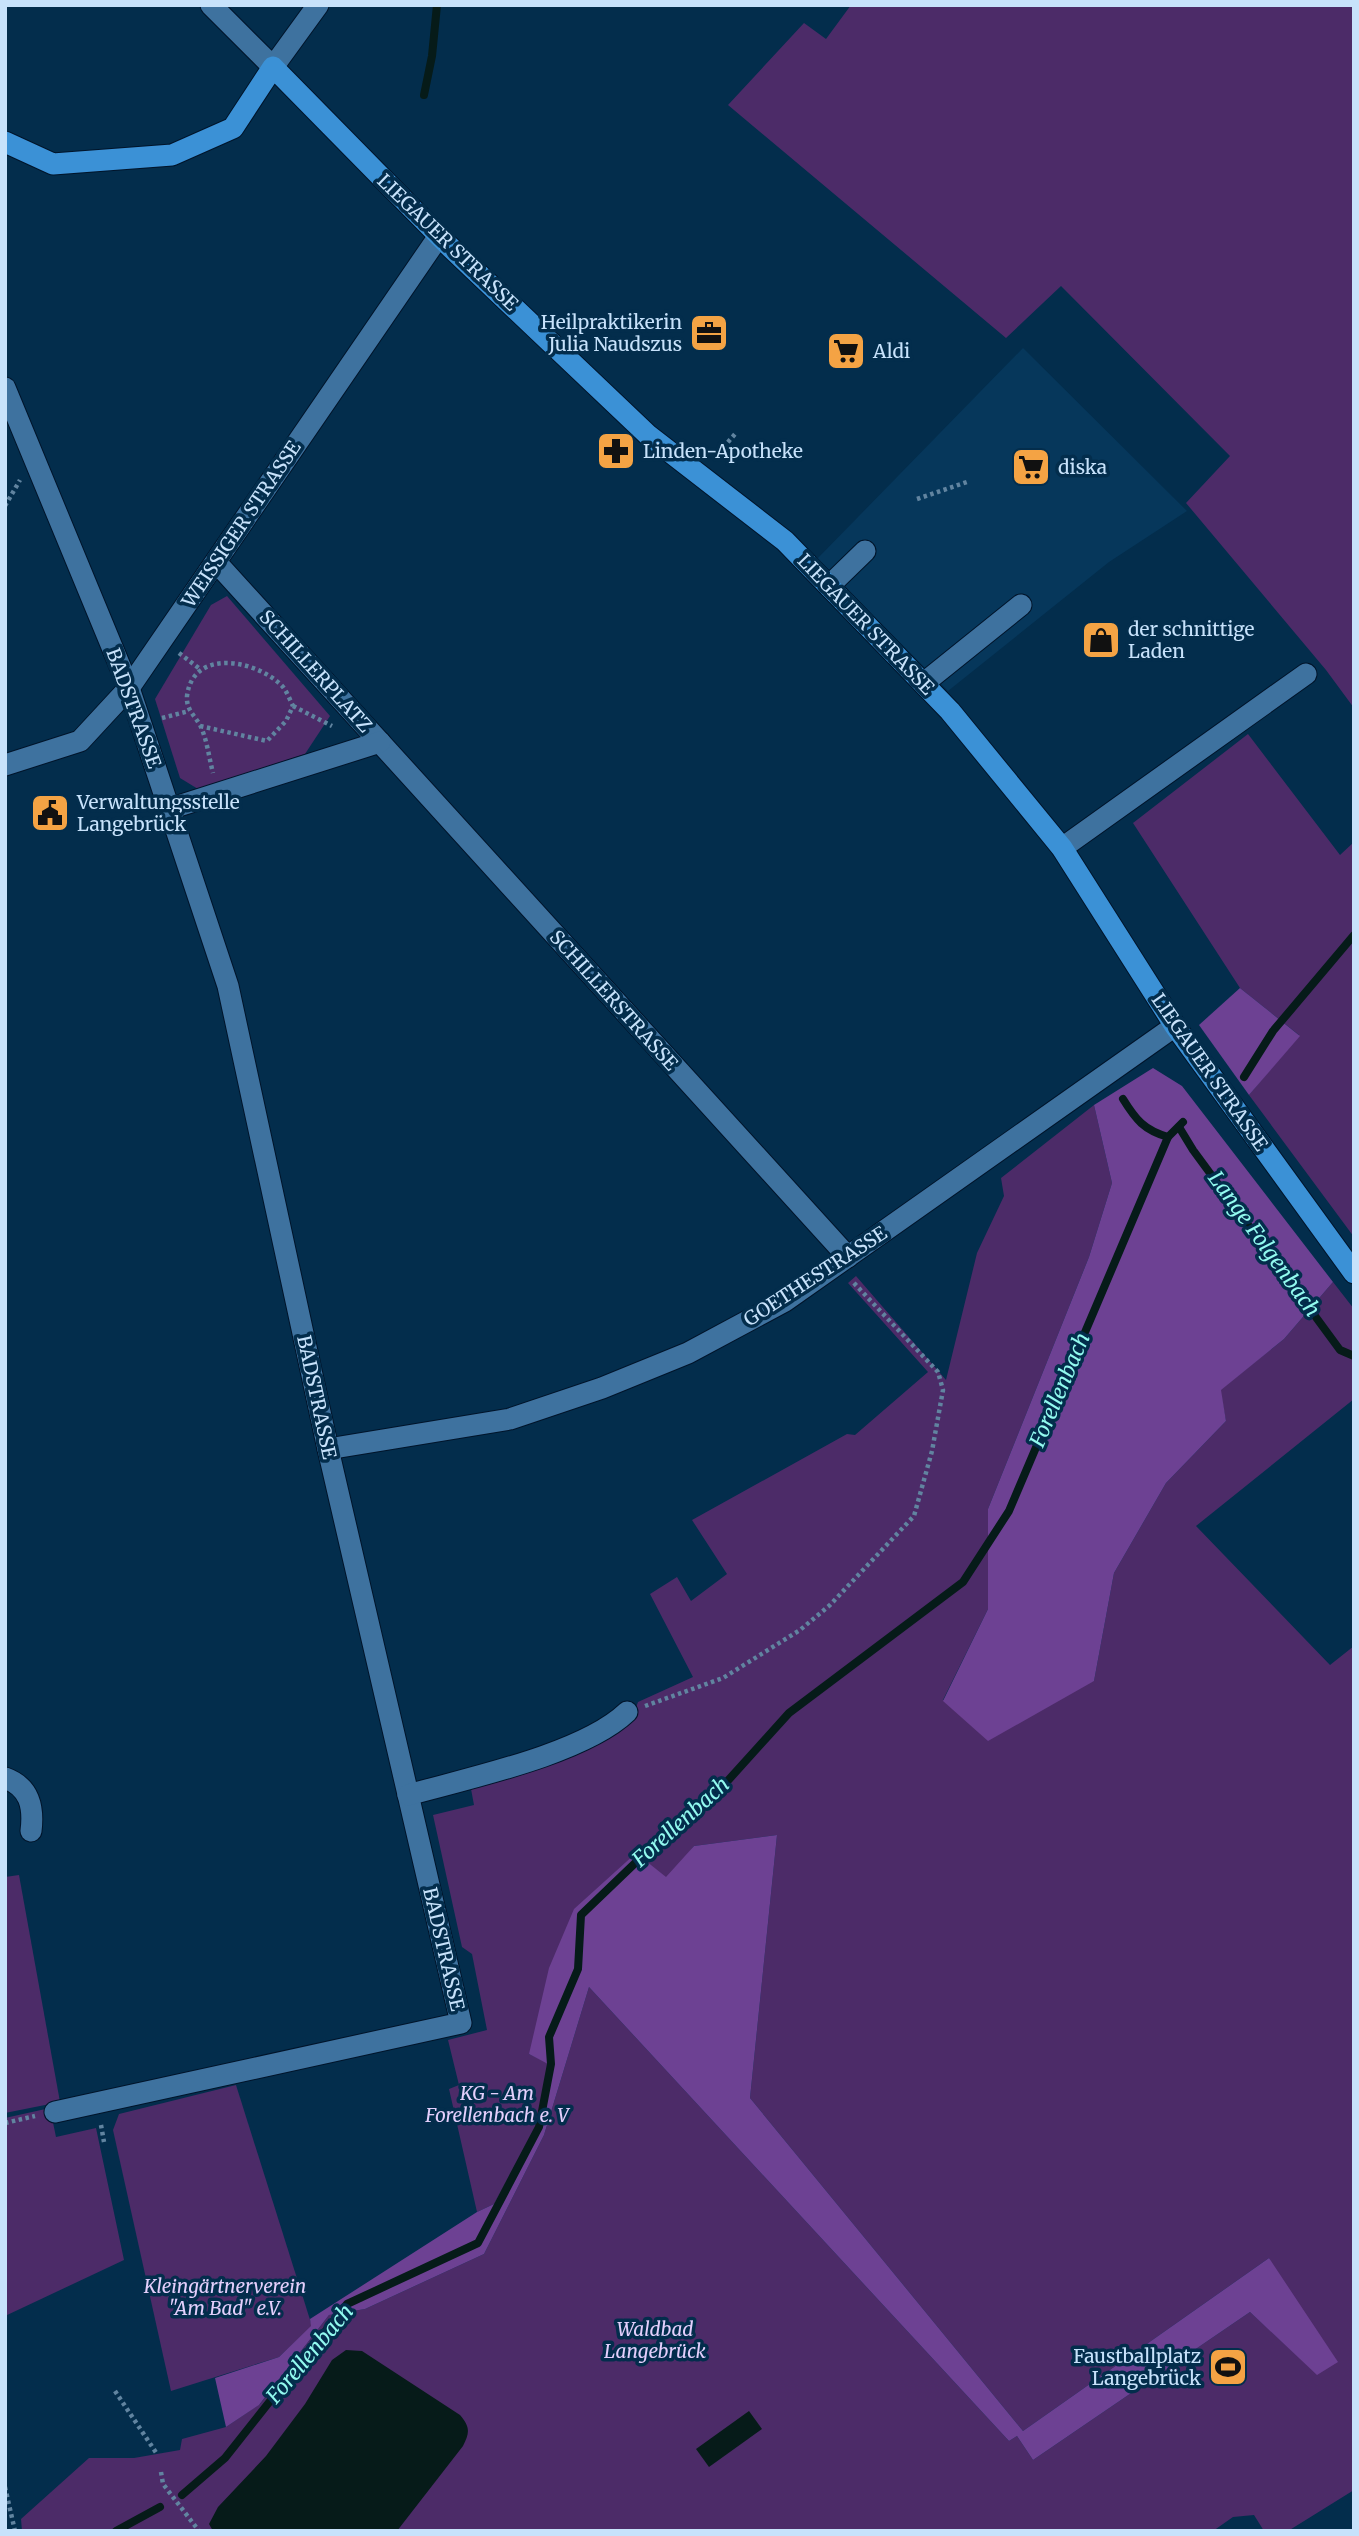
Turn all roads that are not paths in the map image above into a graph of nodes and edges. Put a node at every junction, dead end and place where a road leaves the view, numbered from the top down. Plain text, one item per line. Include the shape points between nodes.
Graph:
1 (212, 5) edge
2 (318, 5) edge
3 (273, 67) junction
4 (5, 142) edge
5 (439, 236) junction
6 (5, 388) edge
7 (865, 551) dead end
8 (216, 562) junction
9 (829, 586) junction
10 (1021, 605) dead end
11 (1306, 674) dead end
12 (924, 683) junction
13 (130, 688) junction
14 (380, 742) junction
15 (5, 765) edge
16 (169, 809) junction
17 (1062, 848) junction
18 (1175, 1026) junction
19 (843, 1261) junction
20 (1354, 1273) edge
21 (328, 1448) junction
22 (628, 1712) road end
23 (5, 1778) edge
24 (408, 1795) junction
25 (31, 1831) dead end
26 (55, 2112) road end

1 - 3 street
2 - 3 street
3 - 4 main road via 233,128 172,155 52,164
3 - 5 main road, LIEGAUER STRASSE
5 - 8 street, WEISSIGER STRASSE
5 - 9 main road, LIEGAUER STRASSE via 648,435 785,541
6 - 13 street, BADSTRASSE
7 - 9 street
8 - 13 street, WEISSIGER STRASSE
8 - 14 street, SCHILLERPLATZ
9 - 12 main road, LIEGAUER STRASSE
10 - 12 street
11 - 17 street
12 - 17 main road, LIEGAUER STRASSE
13 - 15 street, WEISSIGER STRASSE via 80,741
13 - 16 street, BADSTRASSE
14 - 16 street, SCHILLERPLATZ
14 - 19 street, SCHILLERSTRASSE
16 - 21 street, BADSTRASSE via 228,986
17 - 18 main road, LIEGAUER STRASSE
18 - 19 street, GOETHESTRASSE
18 - 20 main road, LIEGAUER STRASSE
19 - 21 street, GOETHESTRASSE via 785,1301 688,1353 602,1388 510,1419
21 - 24 street, BADSTRASSE
22 - 24 street via 570,1745
23 - 25 street via 24,1790 33,1813
24 - 26 street, BADSTRASSE via 461,2023

